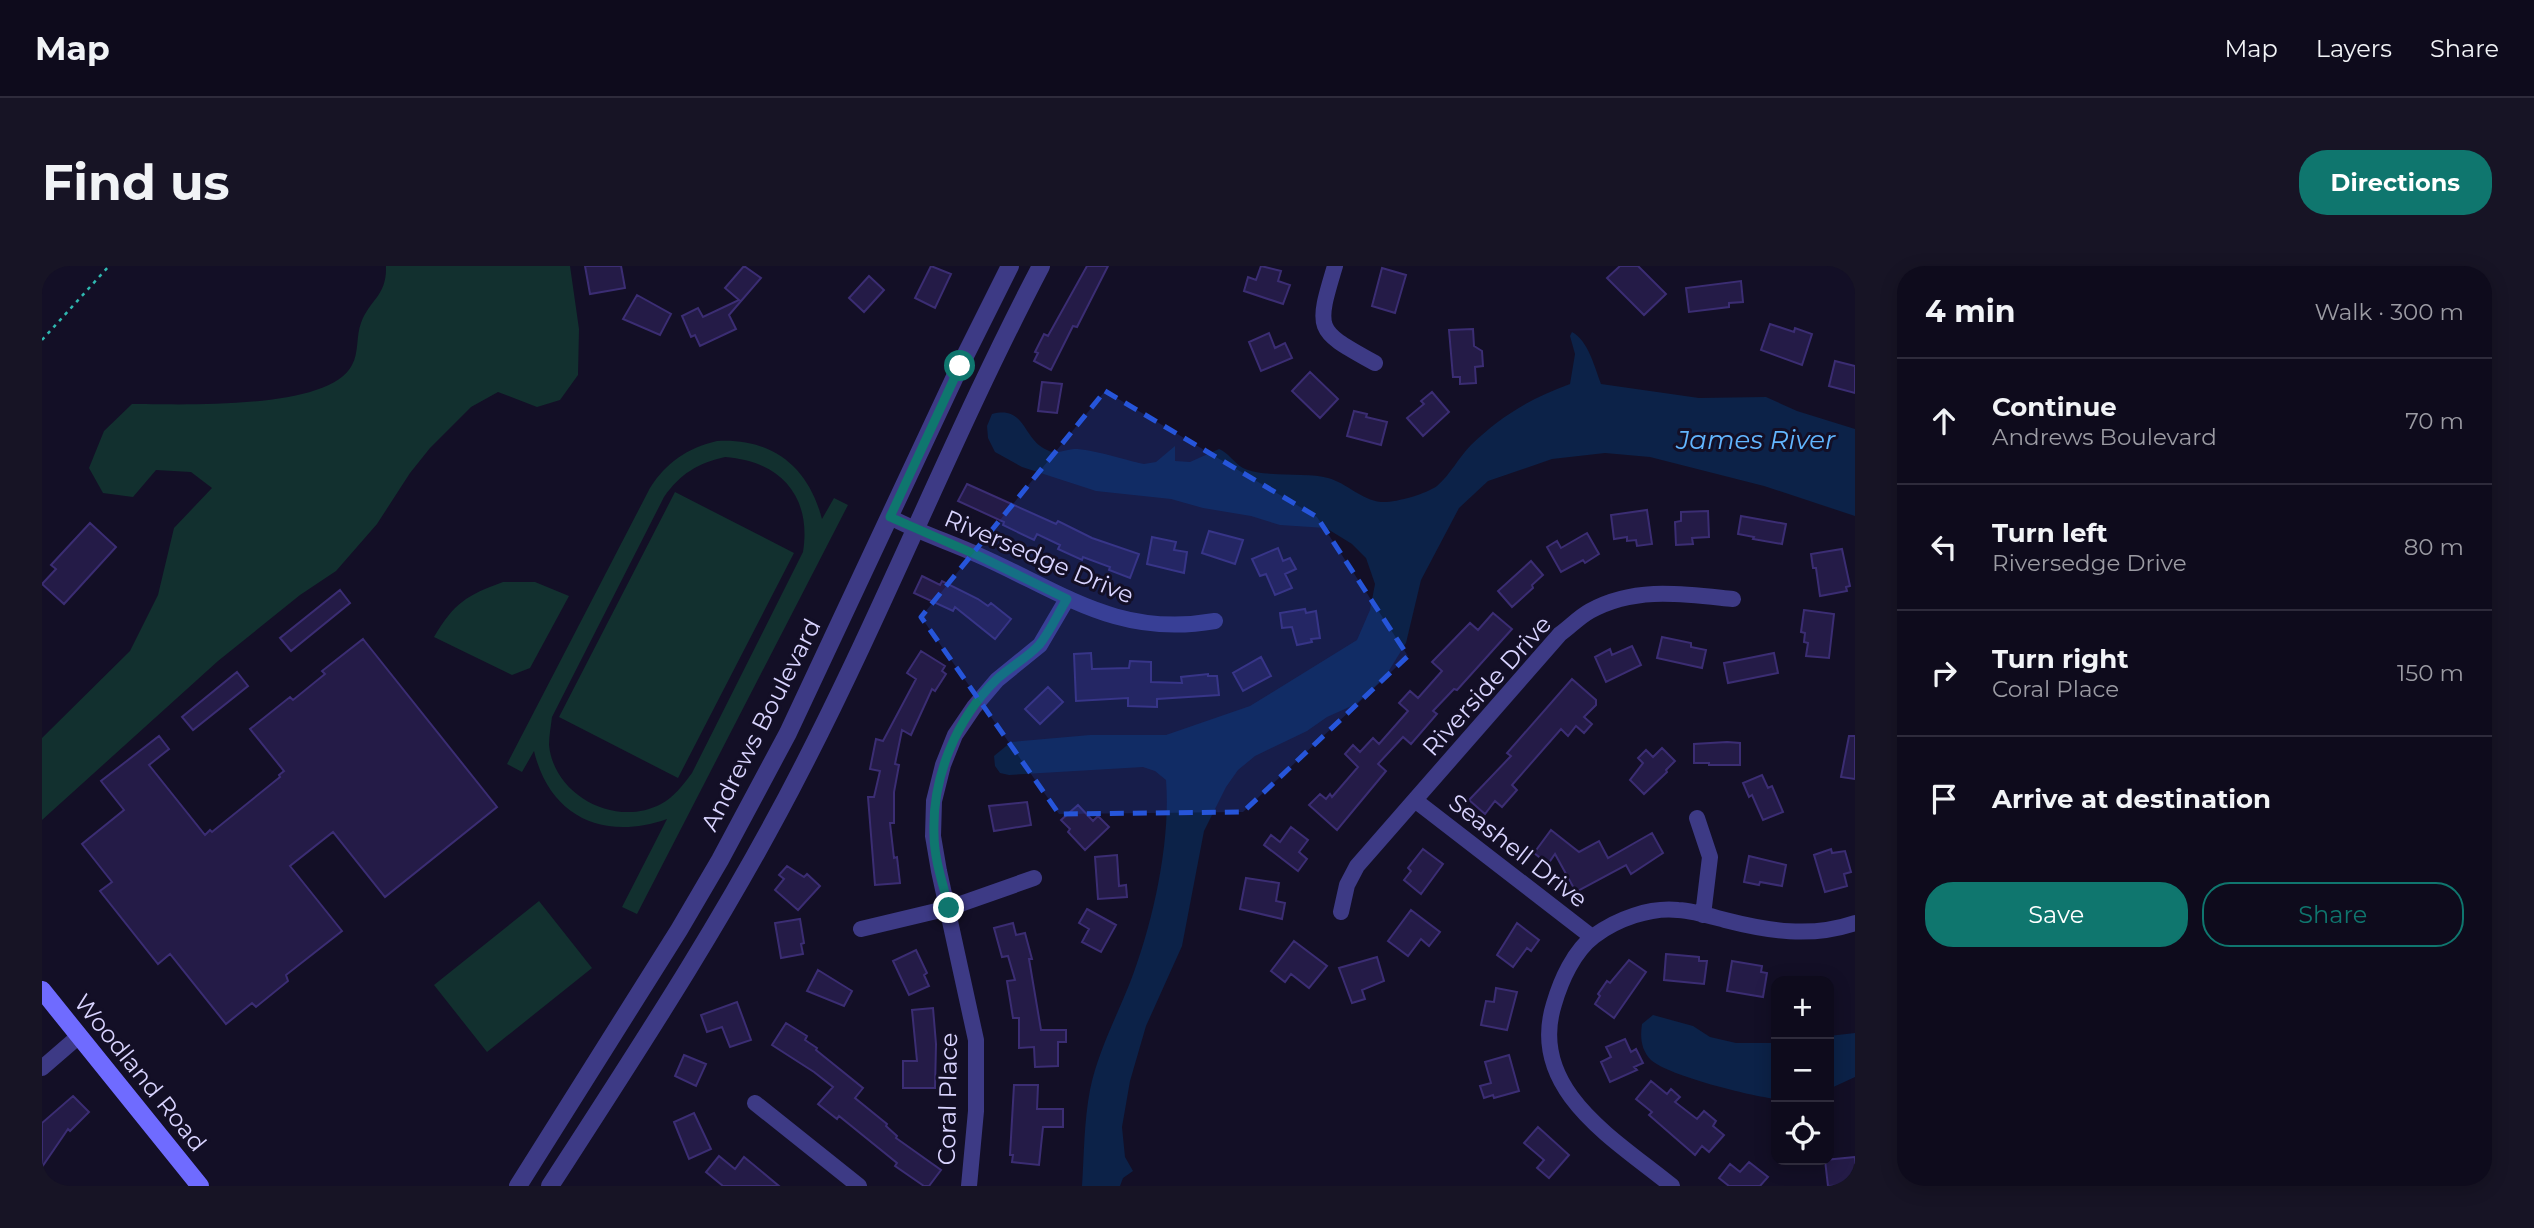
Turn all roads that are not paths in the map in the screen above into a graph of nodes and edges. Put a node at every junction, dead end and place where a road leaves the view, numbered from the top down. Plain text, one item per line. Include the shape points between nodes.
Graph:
1 (1010, 266) edge
2 (1041, 266) edge
3 (1335, 266) edge
4 (1375, 363) dead end
5 (890, 517) junction
6 (915, 530) junction
7 (1067, 599) junction
8 (1733, 599) dead end
9 (1215, 621) dead end
10 (1416, 801) junction
11 (1697, 818) dead end
12 (1034, 878) dead end
13 (949, 908) junction
14 (1341, 912) dead end
15 (1703, 915) junction
16 (1855, 923) edge
17 (861, 929) dead end
18 (1592, 937) junction
19 (42, 990) edge
20 (79, 1036) junction
21 (42, 1068) edge
22 (755, 1103) dead end
23 (200, 1186) edge
24 (518, 1186) edge
25 (550, 1186) edge
26 (859, 1186) edge
27 (969, 1186) edge
28 (1672, 1186) edge

1 - 5 street, Andrews Boulevard
2 - 6 street
3 - 4 street via 1322,318 1328,334
5 - 6 street, Riversedge Drive
5 - 24 street, Andrews Boulevard via 788,733 720,860
6 - 7 street, Riversedge Drive
6 - 25 street via 803,766 751,862
7 - 9 street, Riversedge Drive via 1143,624
7 - 13 street, Coral Place via 1040,645 997,680 974,707 955,735 943,765 934,801 933,836
8 - 10 street, Riverside Drive via 1665,592 1630,595 1589,611 1560,634
10 - 14 street, Riverside Drive via 1351,875
10 - 18 street, Seashell Drive
11 - 15 street via 1710,857
12 - 13 street
13 - 17 street
13 - 27 street, Coral Place via 976,1040
15 - 16 street via 1780,932 1822,931
15 - 18 street via 1647,911
18 - 28 street via 1572,962 1552,1010 1554,1065 1569,1095 1587,1116
19 - 20 main road, Woodland Road
20 - 21 street
20 - 23 main road, Woodland Road
22 - 26 street

